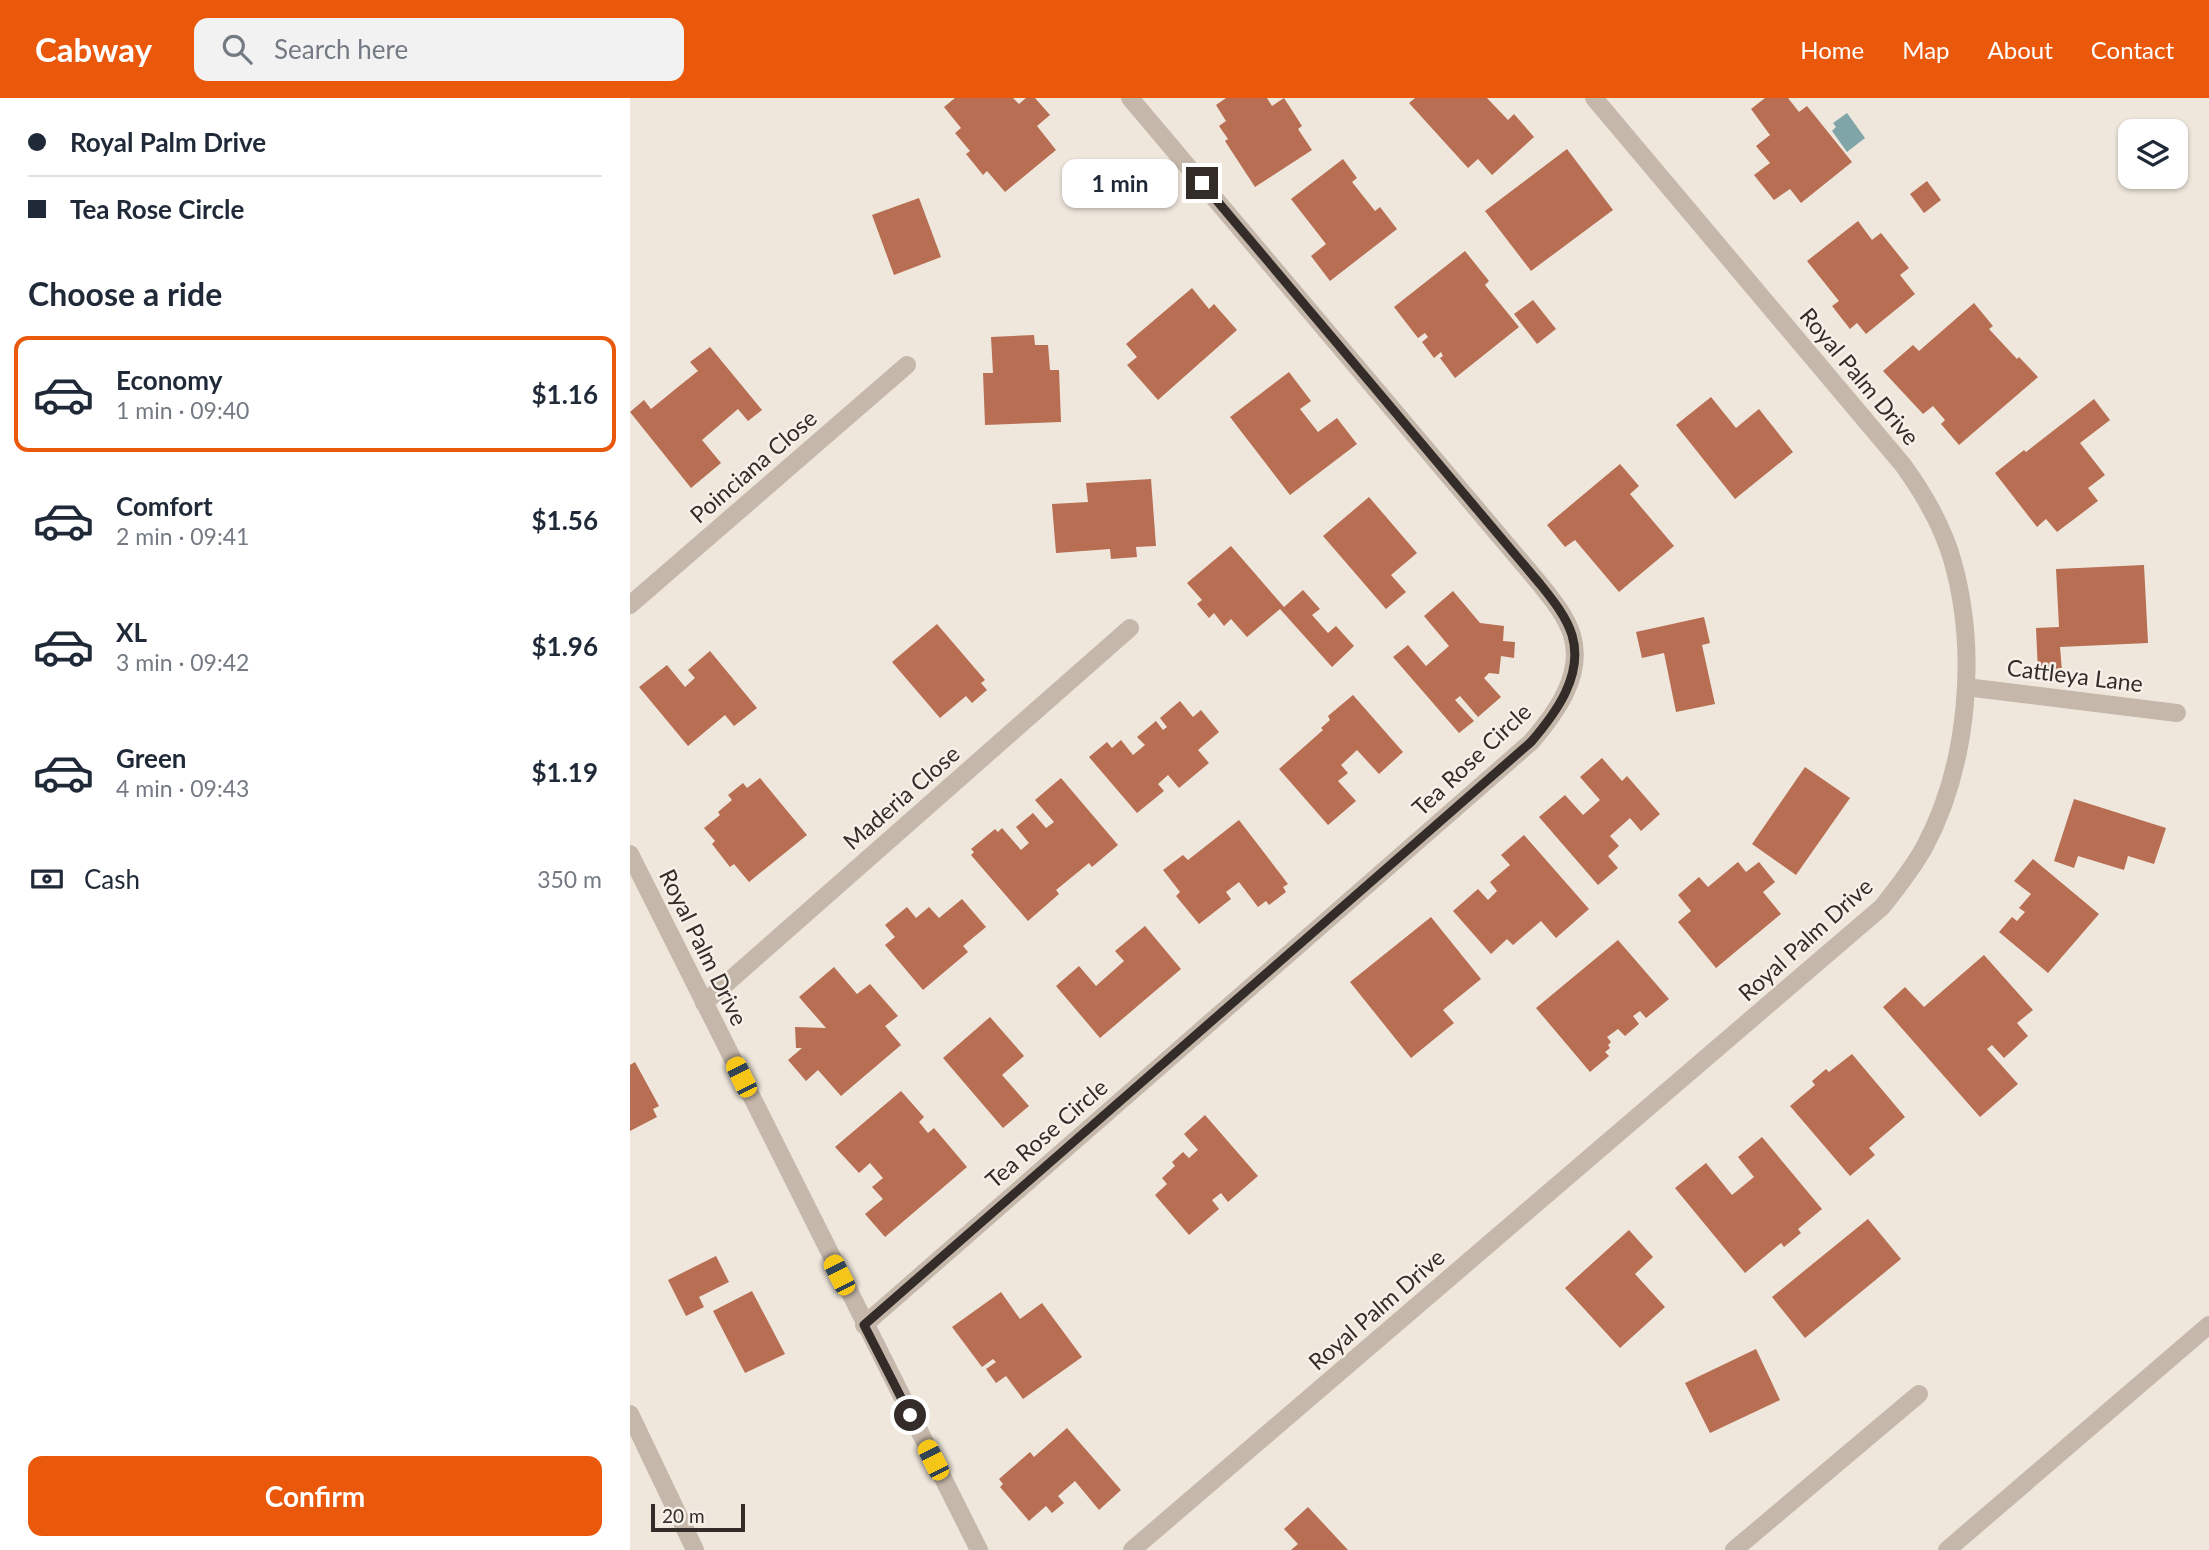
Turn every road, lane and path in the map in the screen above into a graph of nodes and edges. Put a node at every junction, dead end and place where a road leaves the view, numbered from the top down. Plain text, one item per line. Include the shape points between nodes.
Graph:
1 (1130, 98) edge
2 (1594, 98) edge
3 (907, 365) dead end
4 (630, 605) edge
5 (1130, 628) dead end
6 (1966, 687) junction
7 (2177, 713) dead end
8 (630, 853) edge
9 (704, 1003) junction
10 (864, 1325) junction
11 (2209, 1325) edge
12 (1919, 1394) dead end
13 (630, 1414) edge
14 (695, 1550) edge
15 (979, 1550) edge
16 (1132, 1550) edge
17 (1734, 1550) edge
18 (1947, 1550) edge

1 - 10 street, Tea Rose Circle via 1540,584 1572,635 1573,672 1550,720 1531,742
2 - 6 street, Royal Palm Drive via 1919,488 1952,559 1965,640
3 - 4 street, Poinciana Close
5 - 9 street, Maderia Close
6 - 7 street, Cattleya Lane
6 - 16 street, Royal Palm Drive via 1961,736 1939,815 1907,876 1882,907
8 - 9 street, Royal Palm Drive
9 - 10 street, Royal Palm Drive
10 - 15 street, Royal Palm Drive
11 - 18 street
12 - 17 street
13 - 14 street

